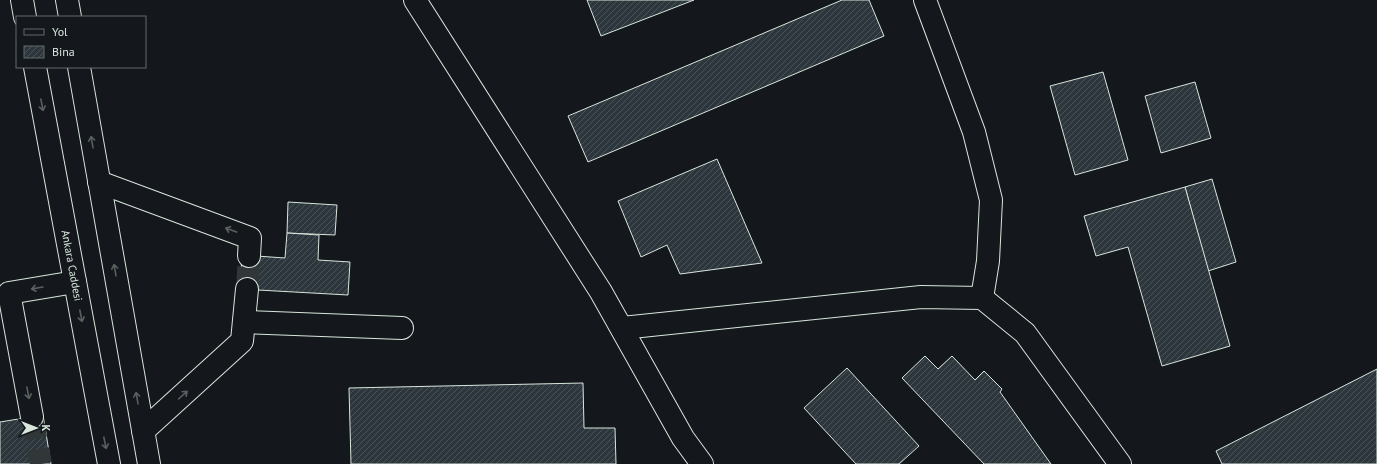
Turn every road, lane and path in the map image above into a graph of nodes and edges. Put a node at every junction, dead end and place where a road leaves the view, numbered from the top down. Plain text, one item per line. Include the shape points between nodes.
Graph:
1 (22, 0) edge
2 (67, 0) edge
3 (415, 0) edge
4 (925, 0) edge
5 (25, 16) edge
6 (70, 16) edge
7 (35, 68) edge
8 (79, 68) edge
9 (99, 182) junction
10 (249, 256) tunnel mouth
11 (75, 282) junction
12 (246, 289) tunnel mouth
13 (4, 290) edge
14 (982, 298) junction
15 (244, 322) junction
16 (402, 328) dead end
17 (622, 328) junction
18 (32, 417) tunnel mouth
19 (143, 431) junction
20 (109, 464) edge
21 (149, 464) edge
22 (702, 464) edge
23 (1120, 464) edge

1 - 5 main road
2 - 6 main road
3 - 17 main road
4 - 14 main road via 974,132 991,200 988,261
7 -> 11 main road, Ankara Caddesi
9 -> 8 main road
10 -> 9 main road via 250,238
19 -> 9 main road
11 -> 13 main road
11 -> 20 main road, Ankara Caddesi
12 - 15 main road
13 -> 18 main road
14 - 17 main road via 921,297
14 - 23 main road via 1025,333
15 - 16 main road
19 -> 15 main road via 242,341
17 - 22 main road via 684,438
19 - 21 main road

